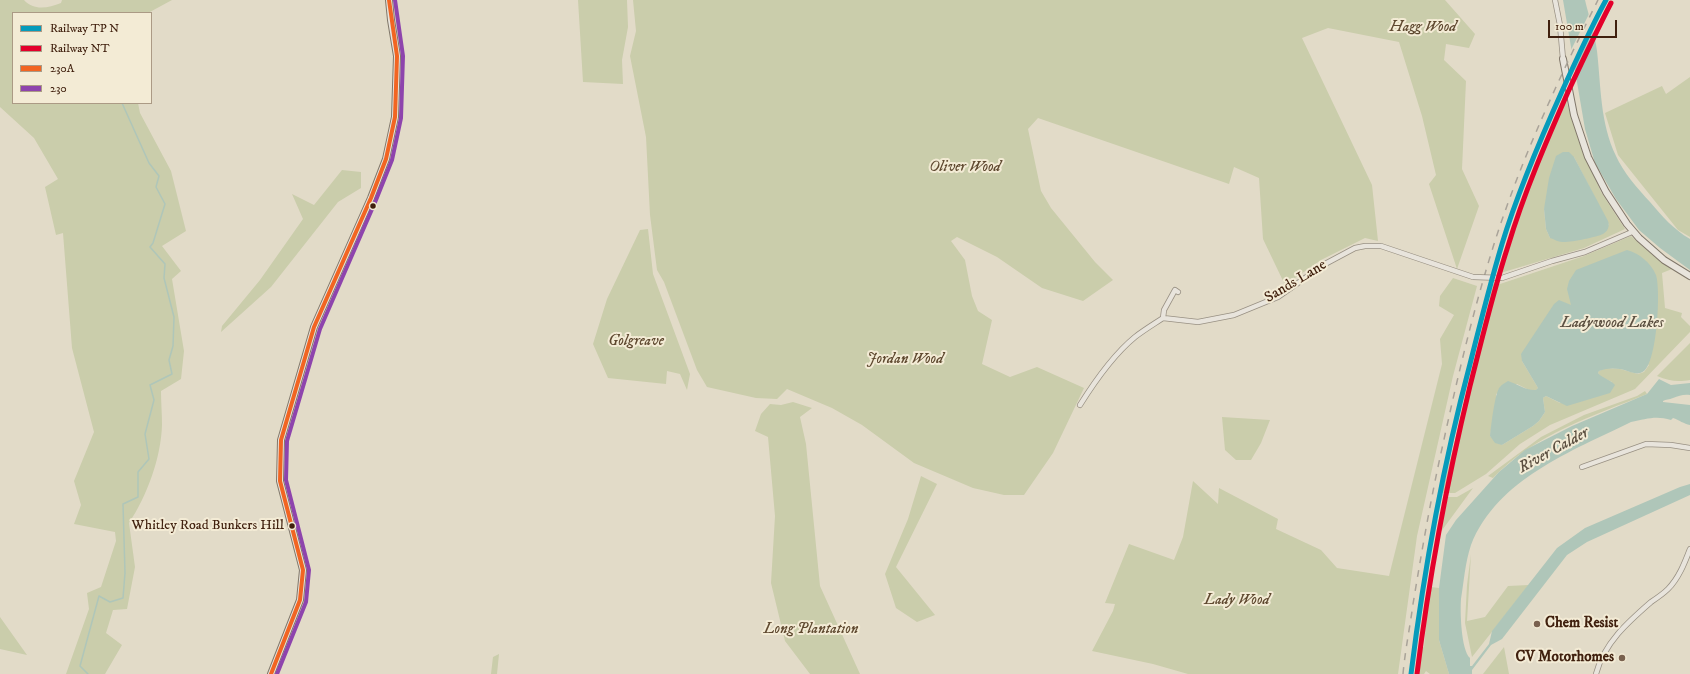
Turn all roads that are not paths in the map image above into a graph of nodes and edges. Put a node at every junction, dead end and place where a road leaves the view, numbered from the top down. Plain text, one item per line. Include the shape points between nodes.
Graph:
1 (390, 0) edge
2 (1555, 0) edge
3 (1562, 59) joint
4 (1632, 232) junction
5 (1690, 276) edge
6 (1178, 292) dead end
7 (1164, 318) junction
8 (1080, 405) dead end
9 (1690, 448) edge
10 (1582, 467) dead end
11 (1690, 549) edge
12 (272, 674) edge
13 (1596, 674) edge

1 - 12 street via 397,56 395,117 386,158 314,327 281,440 280,481 303,570 300,600
2 - 3 street via 1560,25
3 - 4 street via 1574,115 1588,157 1606,192
4 - 5 street via 1653,252
4 - 7 street, Sands Lane, bridge via 1585,252 1502,278 1474,278 1381,246 1365,246 1355,248 1325,264 1278,297 1234,315 1198,322
6 - 7 street via 1175,290 1167,303
7 - 8 street via 1135,337 1120,351
9 - 10 street via 1646,444
11 - 13 street via 1684,565 1669,588 1618,632 1599,662

